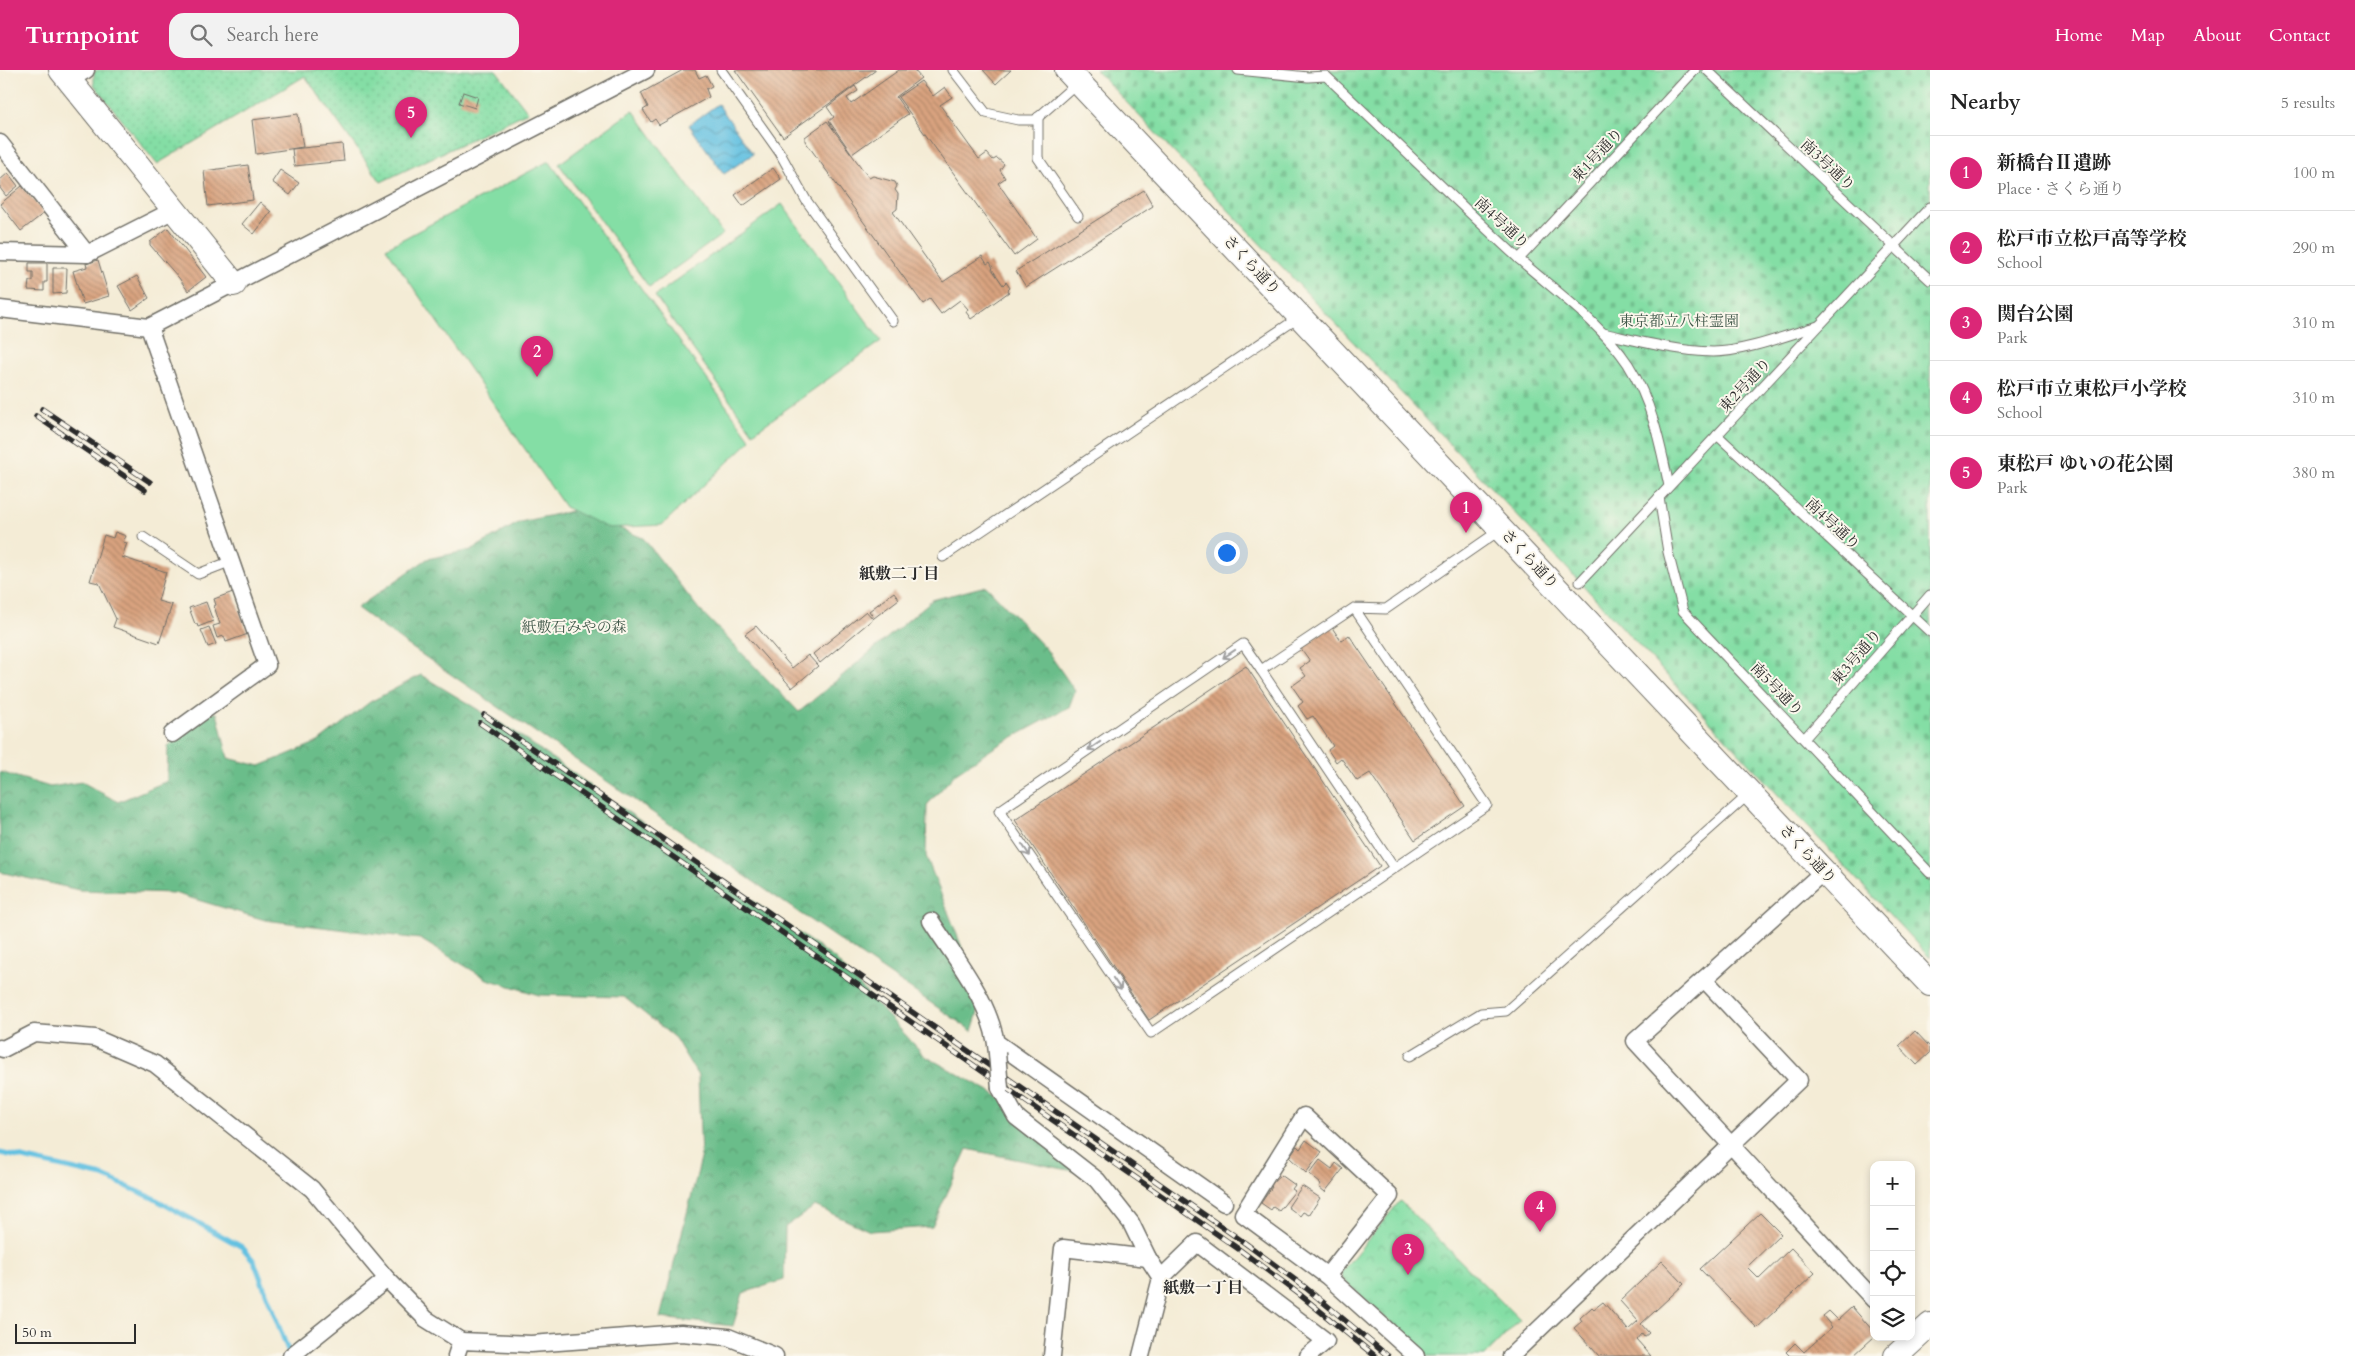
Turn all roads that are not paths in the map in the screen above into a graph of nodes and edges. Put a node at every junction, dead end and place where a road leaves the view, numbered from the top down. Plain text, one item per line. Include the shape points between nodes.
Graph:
1 (646, 70) edge
2 (721, 70) edge
3 (953, 70) edge
4 (1238, 70) edge
5 (1695, 70) edge
6 (1706, 70) edge
7 (72, 73) edge
8 (1329, 73) edge
9 (1072, 76) edge
10 (1038, 117) junction
11 (0, 143) edge
12 (1930, 207) edge
13 (174, 210) junction
14 (1078, 216) dead end
15 (1894, 246) junction
16 (0, 252) edge
17 (88, 254) junction
18 (1519, 258) junction
19 (1930, 280) edge
20 (234, 284) junction
21 (0, 309) edge
22 (1300, 317) junction
23 (893, 321) dead end
24 (1820, 325) junction
25 (149, 327) junction
26 (1603, 333) junction
27 (1717, 435) junction
28 (1670, 486) junction
29 (1659, 497) junction
30 (1501, 529) junction
31 (143, 537) dead end
32 (943, 557) dead end
33 (229, 562) junction
34 (1580, 582) dead end
35 (1930, 595) edge
36 (1354, 608) junction
37 (1911, 615) junction
38 (1930, 632) edge
39 (1261, 670) junction
40 (172, 734) dead end
41 (1804, 738) junction
42 (1750, 793) junction
43 (1394, 868) junction
44 (1824, 871) junction
45 (1930, 874) edge
46 (931, 921) dead end
47 (1704, 979) junction
48 (1930, 984) edge
49 (997, 1048) junction
50 (1, 1053) edge
51 (1410, 1056) dead end
52 (1729, 1145) junction
53 (1224, 1203) dead end
54 (1148, 1258) junction
55 (1327, 1276) junction
56 (1161, 1278) junction
57 (387, 1279) junction
58 (1870, 1296) edge
59 (1930, 1324) edge
60 (1905, 1345) edge
61 (459, 1348) edge
62 (295, 1352) edge
63 (775, 1356) edge
64 (1052, 1356) edge
65 (1141, 1356) edge
66 (1308, 1356) edge
67 (1416, 1356) edge
68 (1511, 1356) edge

1 - 20 street
2 - 23 lane via 780,153 806,200
3 - 10 lane via 986,113 1018,120 1035,120
4 - 8 lane, 南4号通り via 1308,77
5 - 18 lane, 東1号通り
6 - 15 lane, 南3号通り
7 - 13 street
8 - 18 lane, 南4号通り
9 - 10 lane
9 - 22 street, さくら通り
10 - 14 lane via 1038,158
11 - 17 street
12 - 15 lane, 東2号通り
13 - 17 street
13 - 20 street
15 - 19 lane, 南3号通り
15 - 24 lane, 東2号通り
16 - 17 street
18 - 26 lane, 南4号通り
20 - 25 street
21 - 25 street
22 - 30 street, さくら通り
22 - 32 lane
24 - 26 lane via 1751,346 1714,352
24 - 27 lane, 東2号通り
25 - 33 street
26 - 28 lane, 南4号通り via 1627,364 1645,396 1657,428
27 - 28 lane, 東2号通り
27 - 37 lane, 南4号通り
28 - 29 lane, 東2号通り
29 - 34 lane, 東2号通り
29 - 41 lane, 南5号通り via 1668,552 1683,611
30 - 36 lane via 1386,609
30 - 42 street, さくら通り
31 - 33 lane via 198,574
33 - 40 street via 267,665
35 - 37 lane, 東3号通り
36 - 39 lane
36 - 43 lane via 1487,805
37 - 38 lane, 南4号通り
37 - 41 lane, 東3号通り
39 - 43 lane
39 -> 43 lane via 1243,644 999,811 1151,1033
41 - 45 lane, 南5号通り
42 - 44 street, さくら通り
42 - 51 lane via 1506,1011 1481,1014
44 - 47 street
44 - 48 street, さくら通り
46 - 49 street via 992,1023
47 - 52 street via 1636,1041
47 - 52 street via 1799,1080
49 - 53 street
49 - 54 street, bridge via 1000,1088 1016,1117 1096,1180 1131,1223
50 - 57 street via 34,1034 95,1038 155,1064 312,1189
52 - 58 street
52 - 68 street
54 - 56 street
54 - 64 street via 1062,1248
55 - 55 street via 1243,1214 1304,1116 1390,1196
55 - 67 street
56 - 65 street
56 - 66 street via 1197,1243 1326,1341
57 - 61 street
57 - 62 street
59 - 60 street
61 - 63 street via 681,1333 728,1337

